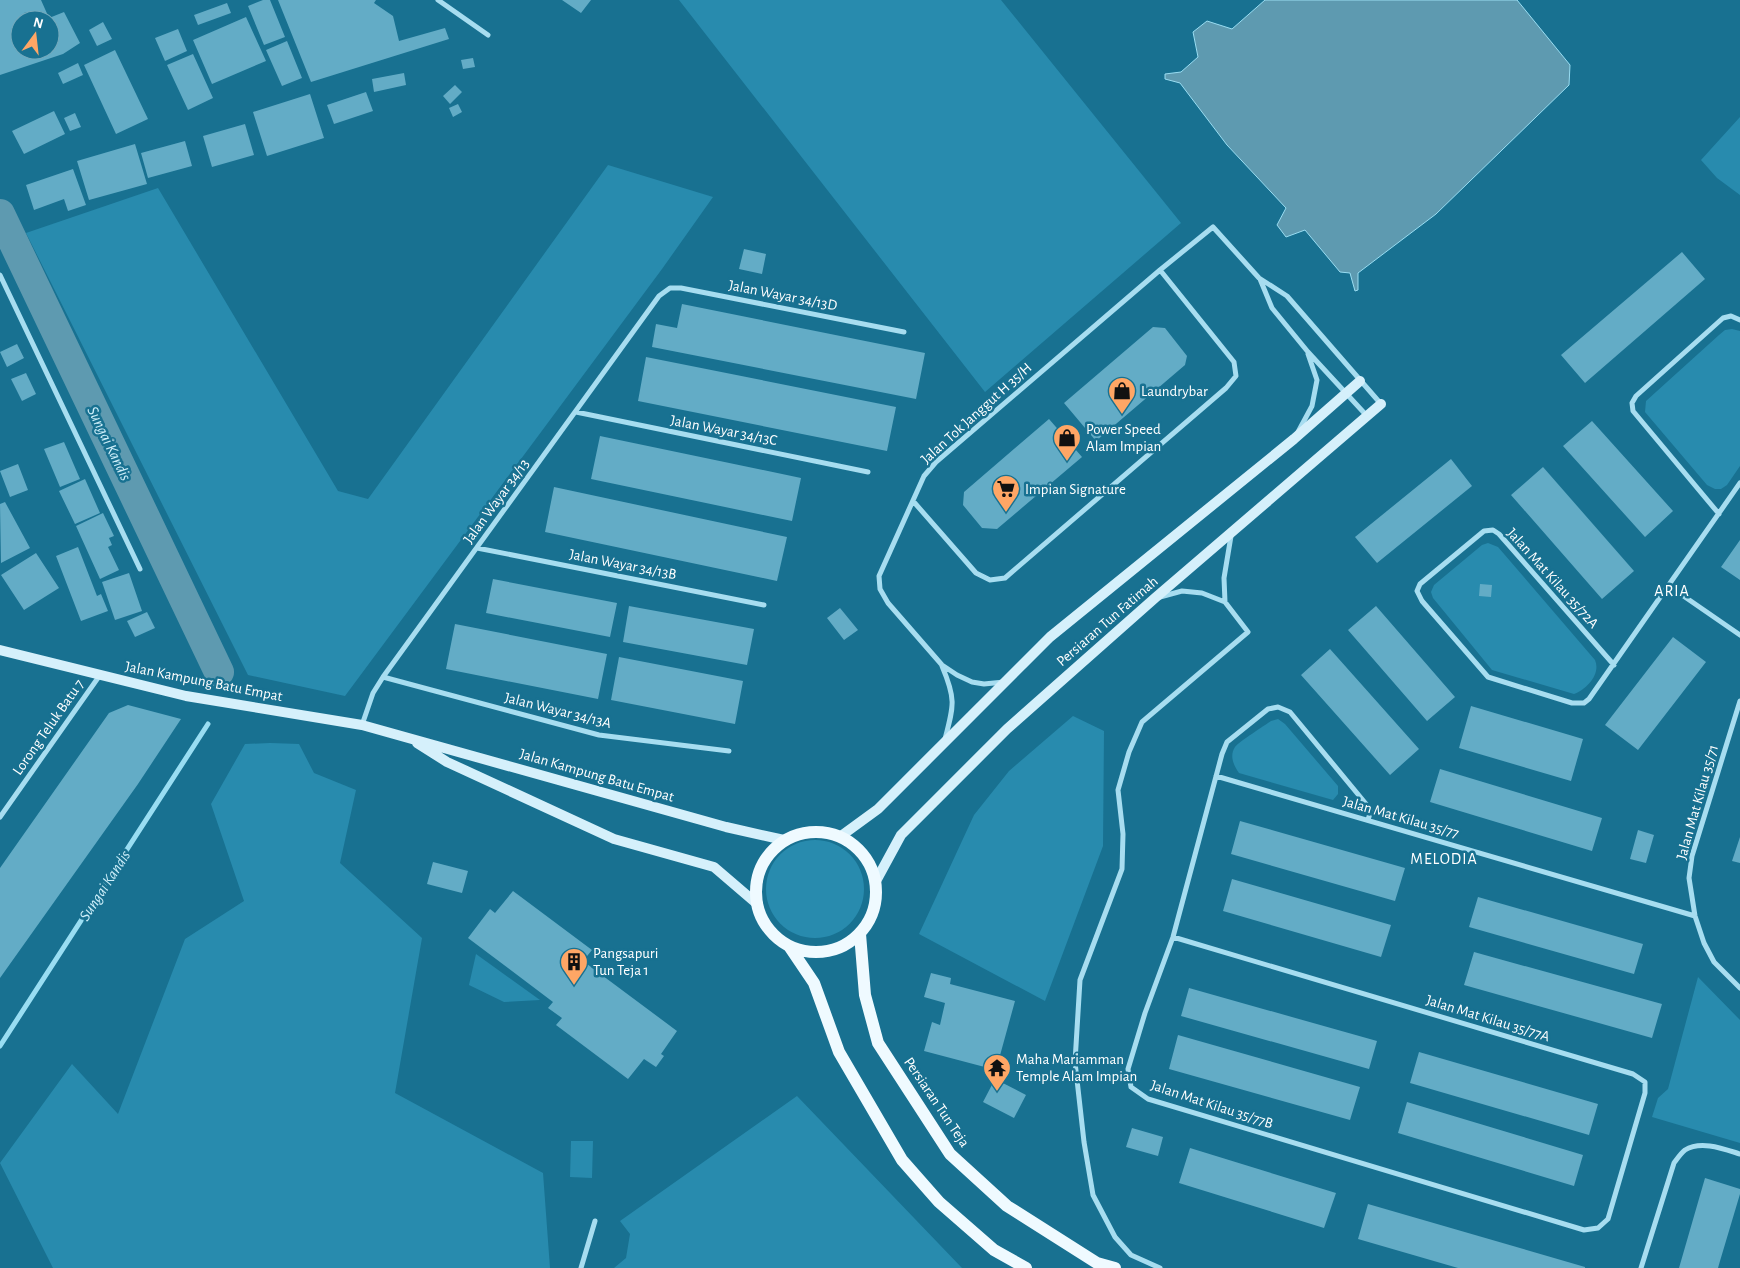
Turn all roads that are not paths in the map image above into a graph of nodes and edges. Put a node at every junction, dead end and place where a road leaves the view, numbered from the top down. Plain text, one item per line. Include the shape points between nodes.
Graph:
1 (438, 0) edge
2 (488, 35) dead end
3 (1160, 270) junction
4 (0, 274) edge
5 (1259, 278) junction
6 (659, 296) joint
7 (1740, 320) edge
8 (904, 332) dead end
9 (1308, 352) junction
10 (1360, 381) junction
11 (1346, 394) junction
12 (1381, 404) joint
13 (576, 412) junction
14 (1367, 416) junction
15 (1294, 439) junction
16 (868, 472) dead end
17 (1740, 483) edge
18 (913, 501) junction
19 (1719, 514) junction
20 (1231, 533) junction
21 (477, 548) junction
22 (140, 569) dead end
23 (1669, 586) junction
24 (1155, 598) junction
25 (1225, 602) junction
26 (764, 605) dead end
27 (1740, 635) edge
28 (0, 650) edge
29 (942, 665) junction
30 (1614, 665) junction
31 (100, 675) junction
32 (384, 677) junction
33 (1005, 682) junction
34 (1740, 701) edge
35 (362, 725) junction
36 (404, 736) junction
37 (945, 740) junction
38 (730, 751) dead end
39 (1216, 776) junction
40 (0, 817) edge
41 (1368, 820) junction
42 (841, 836) junction
43 (784, 840) junction
44 (876, 881) junction
45 (756, 903) junction
46 (1695, 916) junction
47 (860, 934) junction
48 (1172, 937) junction
49 (789, 946) junction
50 (1740, 988) edge
51 (1740, 1154) edge
52 (595, 1221) dead end
53 (1598, 1228) joint
54 (581, 1268) edge
55 (1026, 1268) edge
56 (1115, 1268) edge
57 (1160, 1268) edge
58 (1641, 1268) edge

1 - 2 street
3 - 5 street, Jalan Tok Janggut H 35/H via 1213,227
3 - 18 street, Jalan Tok Janggut H 35/H via 936,462 924,476
3 - 18 street via 1234,362 1236,376 1226,388 1005,578 990,580 976,573
4 - 22 street
5 - 9 street via 1272,308
5 - 10 street via 1287,296
6 - 8 street, Jalan Wayar 34/13D via 670,288 681,288
6 - 13 street, Jalan Wayar 34/13
7 - 19 street via 1730,316 1723,318 1632,403 1633,411
9 - 11 street
9 - 15 street via 1317,380 1312,406
10 - 11 street, Persiaran Tun Fatimah
10 - 12 street
11 - 14 street
11 - 15 street, Persiaran Tun Fatimah
12 - 14 street, Persiaran Tun Fatimah
13 - 16 street, Jalan Wayar 34/13C
13 - 21 street, Jalan Wayar 34/13
14 - 20 street, Persiaran Tun Fatimah
15 - 33 street, Persiaran Tun Fatimah via 1050,637
17 - 19 street, Jalan Mat Kilau 35/72A
18 - 29 street, Jalan Tok Janggut H 35/H via 879,576 880,588 888,603
19 - 23 street, Jalan Mat Kilau 35/72A
20 - 24 street, Persiaran Tun Fatimah
20 - 25 street via 1224,578
21 - 26 street, Jalan Wayar 34/13B
21 - 32 street, Jalan Wayar 34/13
23 - 27 street
23 - 30 street, Jalan Mat Kilau 35/72A
24 - 25 street via 1182,591
24 - 44 street, Persiaran Tun Fatimah via 1008,729 901,835
25 - 57 street via 1248,632 1142,722 1129,752 1118,790 1123,834 1122,869 1080,980 1075,1062 1093,1195 1115,1237 1131,1255
28 - 31 street, Jalan Kampung Batu Empat
29 - 33 street via 972,682
29 - 37 street via 953,700
30 - 30 street, Jalan Mat Kilau 35/72A via 1493,530 1484,531 1420,584 1418,591 1422,601 1488,677 1572,703 1584,703
31 - 35 street, Jalan Kampung Batu Empat via 186,696
31 - 40 street, Lorong Teluk Batu 7
32 - 35 street, Jalan Wayar 34/13 via 373,693
32 - 38 street, Jalan Wayar 34/13A via 599,735
33 - 37 street, Persiaran Tun Fatimah
34 - 46 street, Jalan Mat Kilau 35/71 via 1692,856 1689,878
35 - 36 street, Jalan Kampung Batu Empat
36 - 43 street, Jalan Kampung Batu Empat via 726,827
36 - 45 street, Jalan Kampung Batu Empat via 447,762 614,839 714,867
37 - 42 street, Persiaran Tun Fatimah via 878,809
39 - 41 street, Jalan Mat Kilau 35/77
39 - 41 street, Jalan Mat Kilau 35/77B via 1227,742 1268,709 1278,707 1290,712 1371,810
39 - 48 street, Jalan Mat Kilau 35/77B
41 - 46 street, Jalan Mat Kilau 35/77
42 - 43 main road via 818,831 800,833
42 - 44 main road via 852,842 867,858
43 - 45 main road via 770,851 760,867
44 - 47 main road via 877,895 872,916
45 - 49 main road via 774,935
46 - 50 street, Jalan Mat Kilau 35/71 via 1714,962
47 - 49 main road via 843,946 825,952 807,952
47 - 56 main road, Persiaran Tun Teja via 865,995 878,1043 950,1154 1006,1206 1097,1263
48 - 53 street, Jalan Mat Kilau 35/77B via 1128,1069 1132,1087 1148,1100 1584,1230
48 - 53 street, Jalan Mat Kilau 35/77A via 1633,1074 1644,1082 1645,1093 1608,1219
49 - 55 main road via 814,983 839,1052 902,1160 938,1202 994,1250
51 - 58 street via 1698,1146 1685,1150 1674,1162
52 - 54 street

